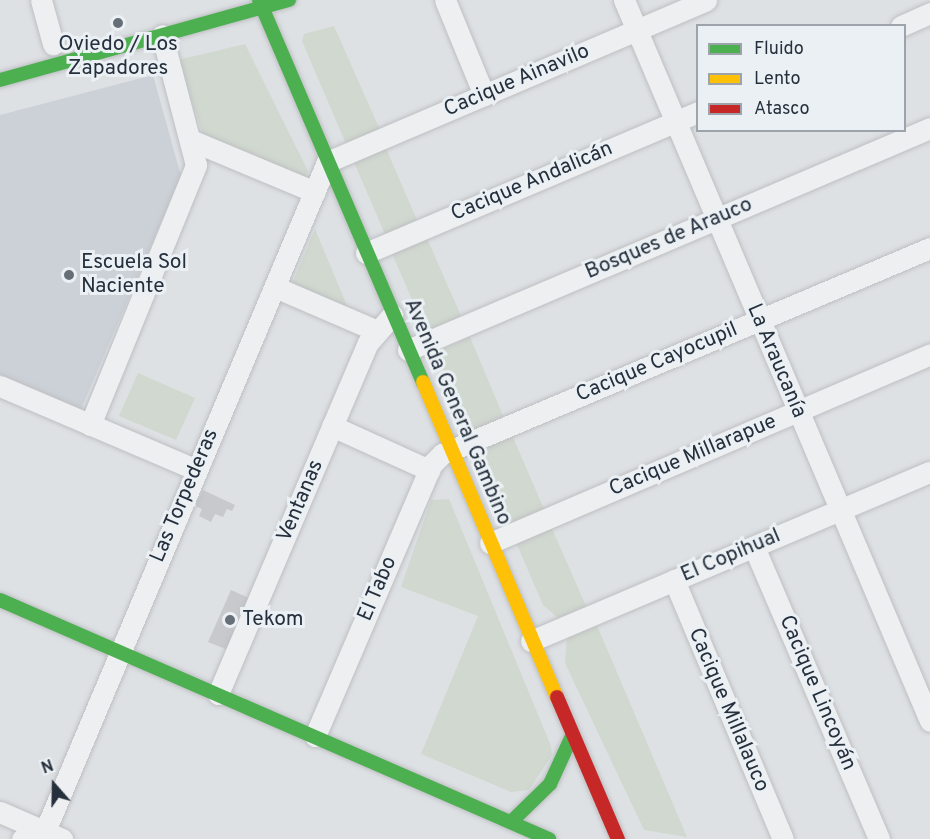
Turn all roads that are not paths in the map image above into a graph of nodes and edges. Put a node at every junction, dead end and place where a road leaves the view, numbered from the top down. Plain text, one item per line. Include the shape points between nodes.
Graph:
1 (41, 0) edge
2 (289, 0) edge
3 (445, 0) edge
4 (624, 0) edge
5 (706, 0) edge
6 (260, 4) edge
7 (930, 13) edge
8 (905, 24) edge
9 (635, 30) junction
10 (162, 35) junction
11 (59, 43) joint
12 (32, 50) dead end
13 (0, 80) edge
14 (484, 95) junction
15 (696, 113) edge
16 (674, 122) junction
17 (930, 128) edge
18 (193, 141) junction
19 (327, 162) junction
20 (315, 192) junction
21 (716, 219) junction
22 (930, 248) edge
23 (366, 253) junction
24 (274, 287) junction
25 (392, 315) junction
26 (759, 320) junction
27 (375, 330) junction
28 (408, 350) junction
29 (930, 354) edge
30 (0, 386) edge
31 (798, 411) junction
32 (90, 425) junction
33 (332, 426) junction
34 (450, 450) junction
35 (197, 470) junction
36 (429, 470) junction
37 (930, 472) edge
38 (840, 510) junction
39 (490, 543) junction
40 (754, 547) junction
41 (674, 580) junction
42 (0, 600) edge
43 (531, 641) junction
44 (118, 651) junction
45 (218, 694) junction
46 (926, 700) edge
47 (930, 721) edge
48 (315, 736) junction
49 (572, 736) junction
50 (0, 812) edge
51 (512, 821) junction
52 (43, 830) junction
53 (565, 838) edge
54 (22, 839) edge
55 (62, 839) edge
56 (549, 839) edge
57 (559, 839) edge
58 (618, 839) edge
59 (783, 839) edge
60 (879, 839) edge

1 - 11 street
2 - 6 main road
3 - 14 street
4 - 9 street, La Araucanía
5 - 9 street, Cacique Ainavilo
6 - 10 main road
6 - 19 main road, Avenida General Gambino
7 - 8 street
9 - 14 street, Cacique Ainavilo
9 - 16 street, La Araucanía
10 - 13 main road
10 - 18 street
11 - 12 main road
14 - 19 street, Cacique Ainavilo
15 - 16 street, Cacique Andalicán
16 - 21 street, La Araucanía
16 - 23 street, Cacique Andalicán
17 - 21 street, Bosques de Arauco
18 - 20 street
18 - 32 street via 195,170
19 - 20 street, Las Torpederas
19 - 23 main road, Avenida General Gambino
20 - 24 street, Las Torpederas
21 - 26 street, La Araucanía
21 - 28 street, Bosques de Arauco
22 - 26 street, Cacique Cayocupil
23 - 25 main road, Avenida General Gambino
24 - 27 street
24 - 35 street, Las Torpederas
25 - 27 street, Ventanas
25 - 28 main road, Avenida General Gambino
26 - 31 street, La Araucanía
26 - 34 street, Cacique Cayocupil
27 - 33 street, Ventanas
28 - 34 main road, Avenida General Gambino
29 - 31 street, Cacique Millarapue
30 - 32 street
31 - 38 street, La Araucanía
31 - 39 street, Cacique Millarapue
32 - 35 street
33 - 36 street
33 - 45 street, Ventanas
34 - 36 street, El Tabo
34 - 39 main road, Avenida General Gambino
35 - 44 street, Las Torpederas
36 - 48 street, El Tabo
37 - 38 street, El Copihual
38 - 40 street, El Copihual
38 - 46 street, La Araucanía
39 - 43 main road, Avenida General Gambino
40 - 41 street, El Copihual
40 - 60 street, Cacique Lincoyán
41 - 43 street, El Copihual
41 - 59 street, Cacique Millalauco
42 - 44 main road
43 - 49 main road, Avenida General Gambino
44 - 45 main road
44 - 52 street, Las Torpederas
45 - 48 main road
46 - 47 street, La Araucanía
48 - 51 main road
49 - 51 main road via 550,784
49 - 58 main road, Avenida General Gambino
50 - 52 street
51 - 56 main road
52 - 54 street
52 - 55 street
53 - 57 main road

